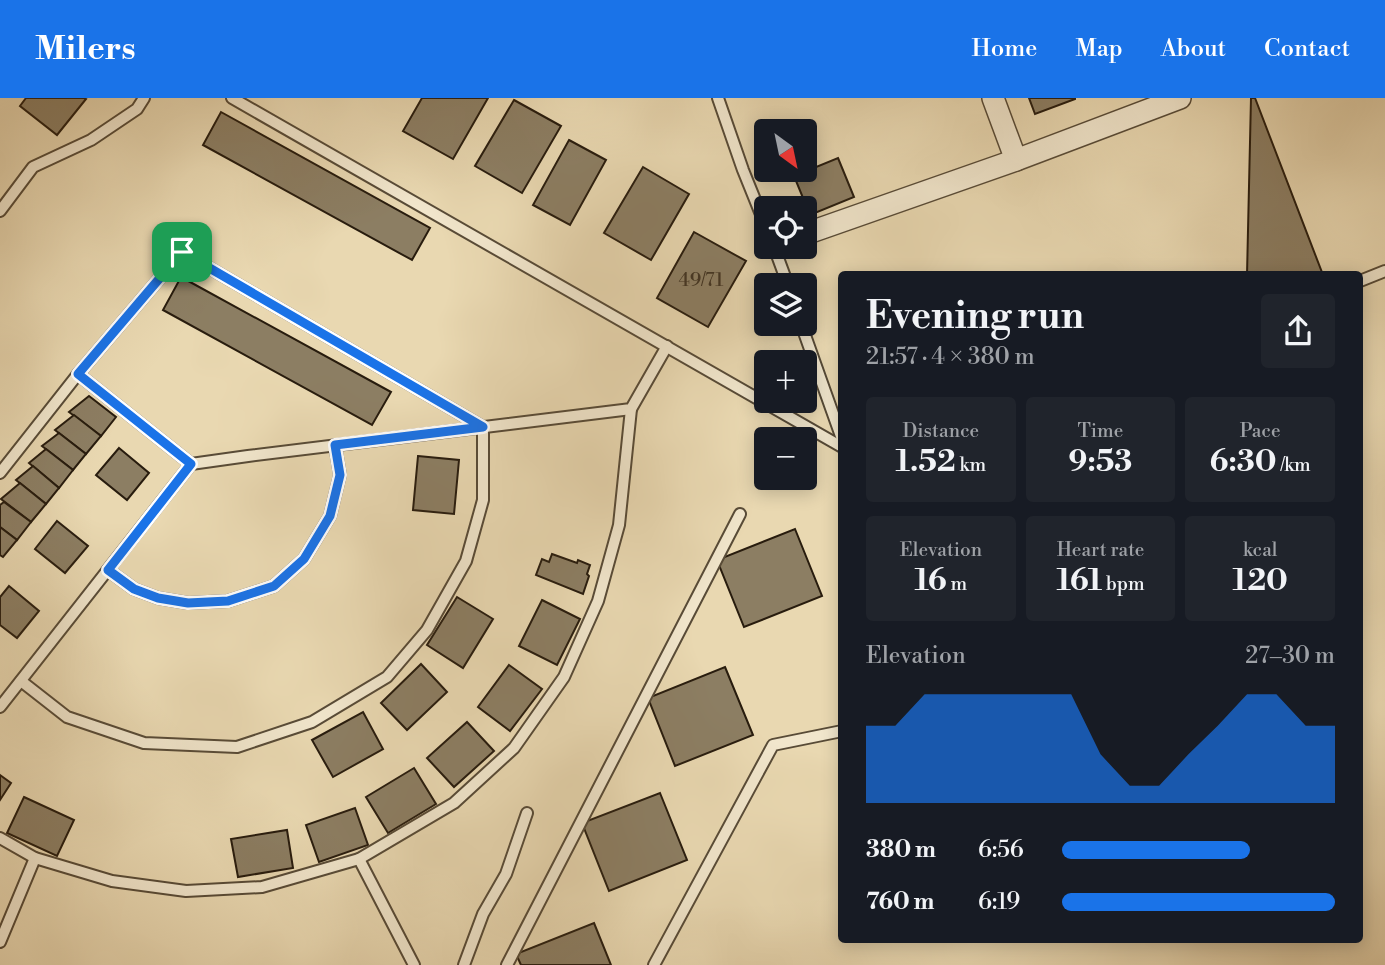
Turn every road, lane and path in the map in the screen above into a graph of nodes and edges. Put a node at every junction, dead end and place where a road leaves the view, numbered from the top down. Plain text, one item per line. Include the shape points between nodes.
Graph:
1 (144, 98) edge
2 (232, 98) edge
3 (718, 98) edge
4 (993, 98) edge
5 (1180, 98) edge
6 (1016, 160) junction
7 (754, 198) edge
8 (0, 211) edge
9 (817, 230) edge
10 (1385, 271) edge
11 (1363, 280) edge
12 (805, 336) edge
13 (667, 346) junction
14 (78, 374) junction
15 (631, 408) junction
16 (483, 427) junction
17 (838, 428) edge
18 (335, 445) junction
19 (838, 445) edge
20 (191, 464) junction
21 (0, 472) edge
22 (740, 514) dead end
23 (108, 570) junction
24 (21, 681) junction
25 (0, 707) edge
26 (838, 732) edge
27 (527, 813) dead end
28 (0, 838) edge
29 (35, 858) junction
30 (359, 859) junction
31 (0, 942) edge
32 (414, 965) edge
33 (464, 965) edge
34 (507, 965) edge
35 (654, 965) edge

1 - 8 lane via 136,109 91,140 33,167
2 - 13 lane
3 - 7 lane
4 - 6 street
5 - 6 street
6 - 9 street
10 - 11 lane
12 - 17 lane
13 - 15 lane
13 - 19 lane
14 - 16 lane via 182,252
14 - 20 lane
14 - 21 lane
15 - 16 lane
15 - 30 lane via 619,525 598,601 564,677 514,748 454,803
16 - 18 lane
16 - 24 lane via 483,500 466,561 427,630 387,677 312,722 237,747 144,743 67,717
18 - 20 lane
18 - 23 lane via 340,475 330,516 304,559 274,586 228,601 188,603 134,589
20 - 23 lane
22 - 34 lane
23 - 24 lane
24 - 25 lane
26 - 35 lane via 773,745
27 - 33 lane via 506,874 483,914
28 - 29 lane
29 - 30 lane via 112,881 186,891 262,887
29 - 31 lane
30 - 32 lane

